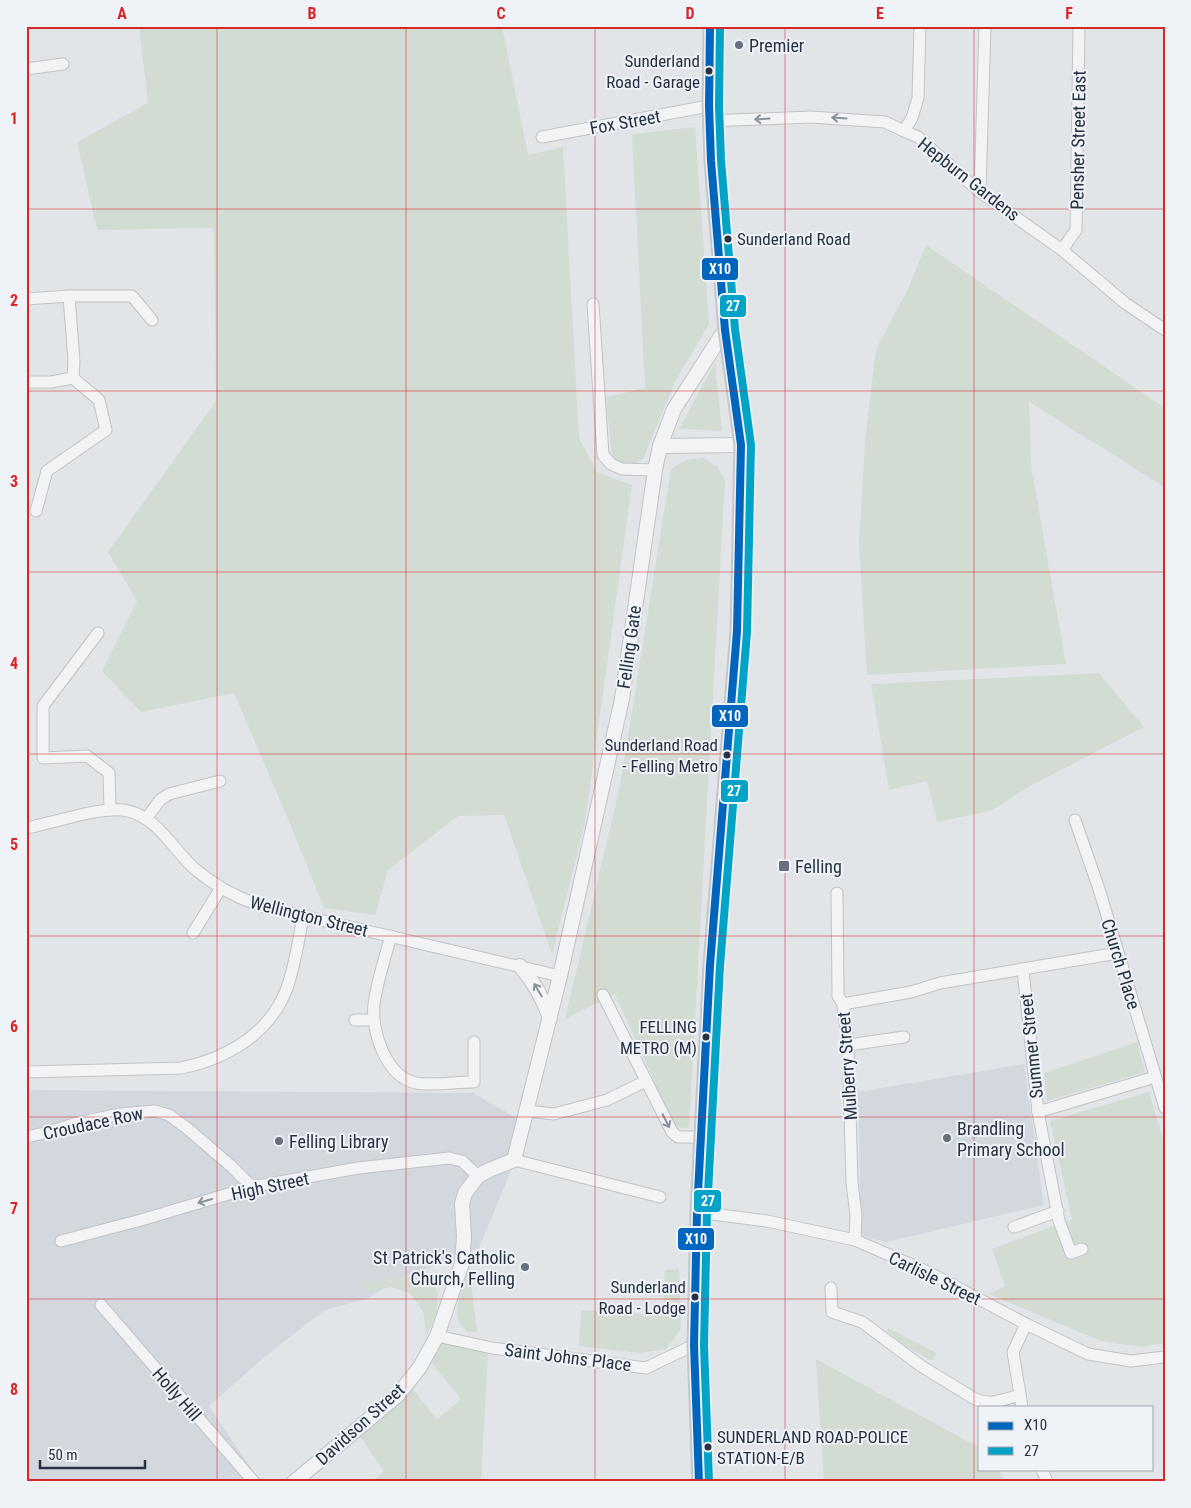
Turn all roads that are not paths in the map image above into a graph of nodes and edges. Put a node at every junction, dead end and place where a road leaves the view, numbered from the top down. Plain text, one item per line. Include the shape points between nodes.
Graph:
1 (710, 26) edge
2 (920, 26) edge
3 (985, 26) edge
4 (1080, 26) edge
5 (63, 64) dead end
6 (26, 69) edge
7 (709, 114) junction
8 (904, 130) junction
9 (542, 137) dead end
10 (980, 192) junction
11 (1062, 250) junction
12 (69, 296) junction
13 (26, 299) edge
14 (592, 304) dead end
15 (152, 320) dead end
16 (724, 330) junction
17 (1165, 330) edge
18 (73, 378) junction
19 (26, 382) edge
20 (741, 445) junction
21 (660, 446) junction
22 (655, 470) junction
23 (36, 511) dead end
24 (98, 633) dead end
25 (220, 781) dead end
26 (110, 810) junction
27 (146, 819) junction
28 (1075, 820) dead end
29 (26, 828) edge
30 (221, 888) junction
31 (837, 893) dead end
32 (303, 916) junction
33 (193, 933) dead end
34 (391, 936) junction
35 (1118, 953) junction
36 (520, 966) junction
37 (1023, 970) junction
38 (560, 976) junction
39 (603, 995) dead end
40 (843, 1004) junction
41 (550, 1018) junction
42 (355, 1020) dead end
43 (374, 1020) junction
44 (904, 1037) dead end
45 (474, 1042) dead end
46 (848, 1045) junction
47 (26, 1072) edge
48 (1155, 1077) junction
49 (646, 1081) junction
50 (1165, 1108) edge
51 (527, 1112) junction
52 (1038, 1112) junction
53 (26, 1137) edge
54 (702, 1137) junction
55 (514, 1160) junction
56 (478, 1176) junction
57 (252, 1187) junction
58 (660, 1197) dead end
59 (1058, 1211) junction
60 (697, 1212) junction
61 (1014, 1227) dead end
62 (855, 1240) junction
63 (61, 1241) dead end
64 (1082, 1249) dead end
65 (831, 1288) dead end
66 (101, 1305) dead end
67 (1026, 1324) junction
68 (437, 1336) junction
69 (694, 1345) junction
70 (1165, 1356) edge
71 (1021, 1401) edge
72 (1042, 1470) edge
73 (254, 1482) edge
74 (294, 1482) edge
75 (698, 1482) edge
76 (1047, 1482) edge

1 - 7 main road
2 - 8 street via 918,98 912,118
3 - 10 street
4 - 11 street, Pensher Street East via 1076,230
5 - 6 street
8 -> 7 street, Hepburn Gardens via 885,122
7 - 9 street, Fox Street
7 - 16 main road
8 - 10 street, Hepburn Gardens via 918,137
10 - 11 street, Hepburn Gardens
11 - 17 street, Hepburn Gardens via 1125,303
12 - 13 street
12 - 15 street via 132,296
12 - 18 street
14 - 22 street via 604,455 611,464 622,469
16 - 20 main road
16 - 21 street, Felling Gate via 674,409
18 - 19 street
18 - 23 street via 99,400 106,430 47,471
20 - 21 street
20 - 54 main road via 737,631 710,965
21 - 22 street, Felling Gate
22 - 38 street, Felling Gate via 622,699
24 - 26 street via 42,706 43,758 87,756 109,773
25 - 27 street via 169,794 160,800
26 - 27 street, Wellington Street via 136,813
26 - 29 street, Wellington Street
27 - 30 street, Wellington Street via 195,869
28 - 35 street, Church Place
30 - 32 street, Wellington Street via 248,902
30 - 33 street
31 - 40 street, Mulberry Street via 838,996
32 - 34 street, Wellington Street
32 - 47 street via 283,996 266,1023 235,1049 216,1059 181,1068
34 - 36 street, Wellington Street
34 - 43 street via 374,1004
35 - 37 street
35 - 48 street, Church Place
36 - 38 street, Wellington Street
41 -> 36 street via 543,998
37 - 40 street via 940,983 911,992
37 - 52 street, Summer Street
38 - 41 street, Felling Gate
39 - 49 street
40 - 46 street, Mulberry Street
41 - 51 street, Felling Gate
42 - 43 street
43 - 45 street via 383,1053 391,1067 414,1083 474,1082
44 - 46 street
46 - 62 street, Mulberry Street
48 - 50 street, Church Place
48 - 52 street
49 - 51 street via 607,1100 554,1114
49 -> 54 street via 672,1132 678,1137
51 - 55 street, Felling Gate
52 - 59 street, Summer Street
53 - 57 street, Croudace Row via 120,1114 155,1111 169,1115
54 - 60 main road
55 - 56 street
55 - 58 street
56 - 57 street, High Street via 462,1161 449,1158 358,1168
56 - 68 street, Davidson Street via 465,1193 462,1204 462,1263
57 -> 63 street, High Street
59 - 61 street
59 - 64 street, Summer Street via 1071,1253
60 - 62 street, Carlisle Street via 767,1221
60 - 69 main road
62 - 67 street, Carlisle Street via 928,1272
65 - 71 street via 832,1312 862,1322 922,1366 975,1399 981,1402
66 - 73 street, Holly Hill
67 - 70 street, Carlisle Street via 1088,1354 1131,1361
67 - 71 street via 1012,1352
68 - 69 street, Saint Johns Place via 492,1348 646,1368
68 - 74 street, Davidson Street via 420,1367 398,1396
69 - 75 main road
72 - 76 street

